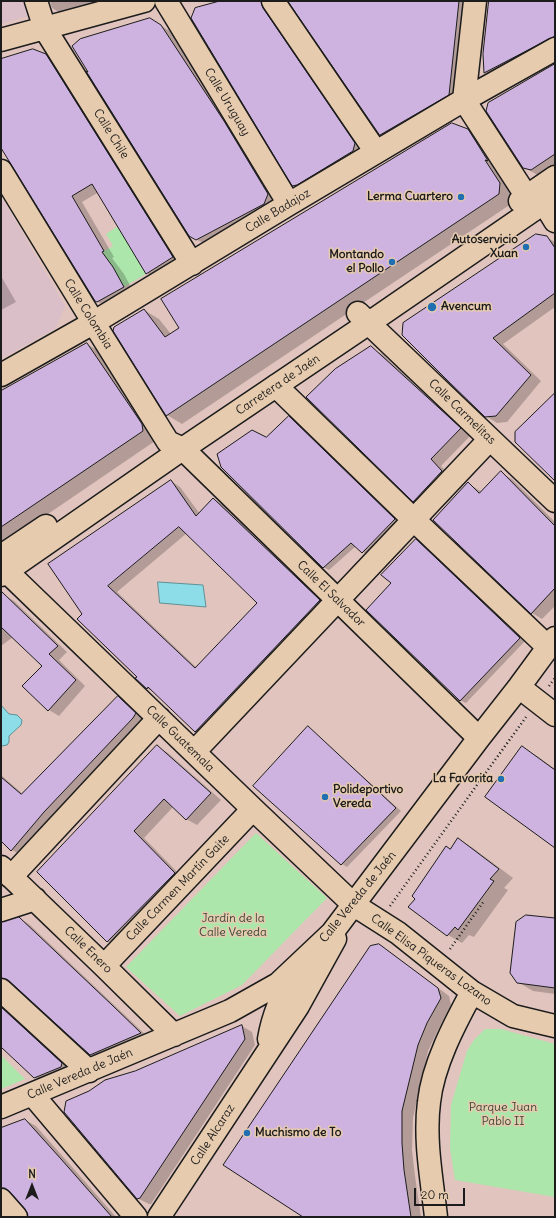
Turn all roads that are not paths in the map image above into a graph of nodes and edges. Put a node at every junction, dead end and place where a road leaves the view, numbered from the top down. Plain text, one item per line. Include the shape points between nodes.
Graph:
1 (36, 1) edge
2 (144, 1) edge
3 (166, 1) edge
4 (272, 1) edge
5 (475, 1) edge
6 (44, 28) junction
7 (1, 40) edge
8 (555, 49) edge
9 (464, 100) junction
10 (376, 152) junction
11 (1, 171) edge
12 (555, 176) edge
13 (289, 204) junction
14 (541, 206) edge
15 (192, 264) junction
16 (364, 318) junction
17 (94, 323) junction
18 (1, 375) edge
19 (276, 386) junction
20 (490, 439) junction
21 (176, 446) junction
22 (555, 501) edge
23 (414, 520) junction
24 (2, 567) edge
25 (337, 600) junction
26 (551, 642) edge
27 (519, 687) junction
28 (555, 715) edge
29 (159, 718) junction
30 (479, 738) junction
31 (194, 752) junction
32 (253, 810) junction
33 (6, 872) edge
34 (35, 899) junction
35 (354, 905) junction
36 (1, 910) edge
37 (298, 965) junction
38 (104, 966) junction
39 (1, 990) edge
40 (472, 992) junction
41 (230, 1011) junction
42 (555, 1026) edge
43 (174, 1035) junction
44 (266, 1052) junction
45 (89, 1071) junction
46 (32, 1094) junction
47 (1, 1107) edge
48 (1, 1200) edge
49 (16, 1217) edge
50 (136, 1217) edge
51 (159, 1217) edge
52 (436, 1217) edge

1 - 6 street, Calle Chile
2 - 6 street
3 - 13 street, Calle Uruguay
4 - 10 street
5 - 9 street
6 - 7 street
6 - 15 street, Calle Chile
8 - 9 street, Calle Badajoz
9 - 10 street, Calle Badajoz
9 - 14 street
10 - 13 street, Calle Badajoz
11 - 17 street, Calle Colombia
12 - 14 street, Carretera de Jaén
13 - 15 street, Calle Badajoz
14 - 16 street, Carretera de Jaén
15 - 17 street, Calle Badajoz
16 - 19 street, Carretera de Jaén
16 - 20 street, Calle Carmelitas
16 - 21 street, Carretera de Jaén
17 - 18 street, Calle Badajoz
17 - 21 street, Calle Colombia
19 - 21 street, Carretera de Jaén
19 - 23 street
20 - 22 street, Calle Carmelitas
20 - 23 street
21 - 24 street, Carretera de Jaén
21 - 25 street, Calle El Salvador
23 - 25 street
23 - 26 street
24 - 29 street, Calle Guatemala
25 - 30 street, Calle El Salvador
25 - 31 street
26 - 27 street, Calle Vereda de Jaén
27 - 28 street
27 - 30 street, Calle Vereda de Jaén
29 - 31 street, Calle Guatemala
29 - 33 street
30 - 35 street, Calle Vereda de Jaén
31 - 32 street, Calle Guatemala
32 - 35 street, Calle Guatemala
32 - 38 street, Calle Carmen Martín Gaite
33 - 34 street, Calle Enero
34 - 36 street
34 - 38 street, Calle Enero
35 - 37 street, Calle Vereda de Jaén via 332,933
35 - 40 street, Calle Elisa Piqueras Lozano via 398,933
35 - 44 street, Calle Alcaraz via 298,1006
37 - 41 street, Calle Vereda de Jaén via 278,984
37 - 44 street, Calle Alcaraz via 278,1005
38 - 43 street, Calle Enero
39 - 45 street
40 - 42 street, Calle Elisa Piqueras Lozano via 513,1016
40 - 52 street via 450,1034 429,1101 428,1132
41 - 43 street, Calle Vereda de Jaén
41 - 44 street via 245,1010 256,1019 263,1034
43 - 45 street, Calle Vereda de Jaén
44 - 51 street, Calle Alcaraz
45 - 46 street, Calle Vereda de Jaén
46 - 47 street, Calle Vereda de Jaén
46 - 50 street
48 - 49 street

